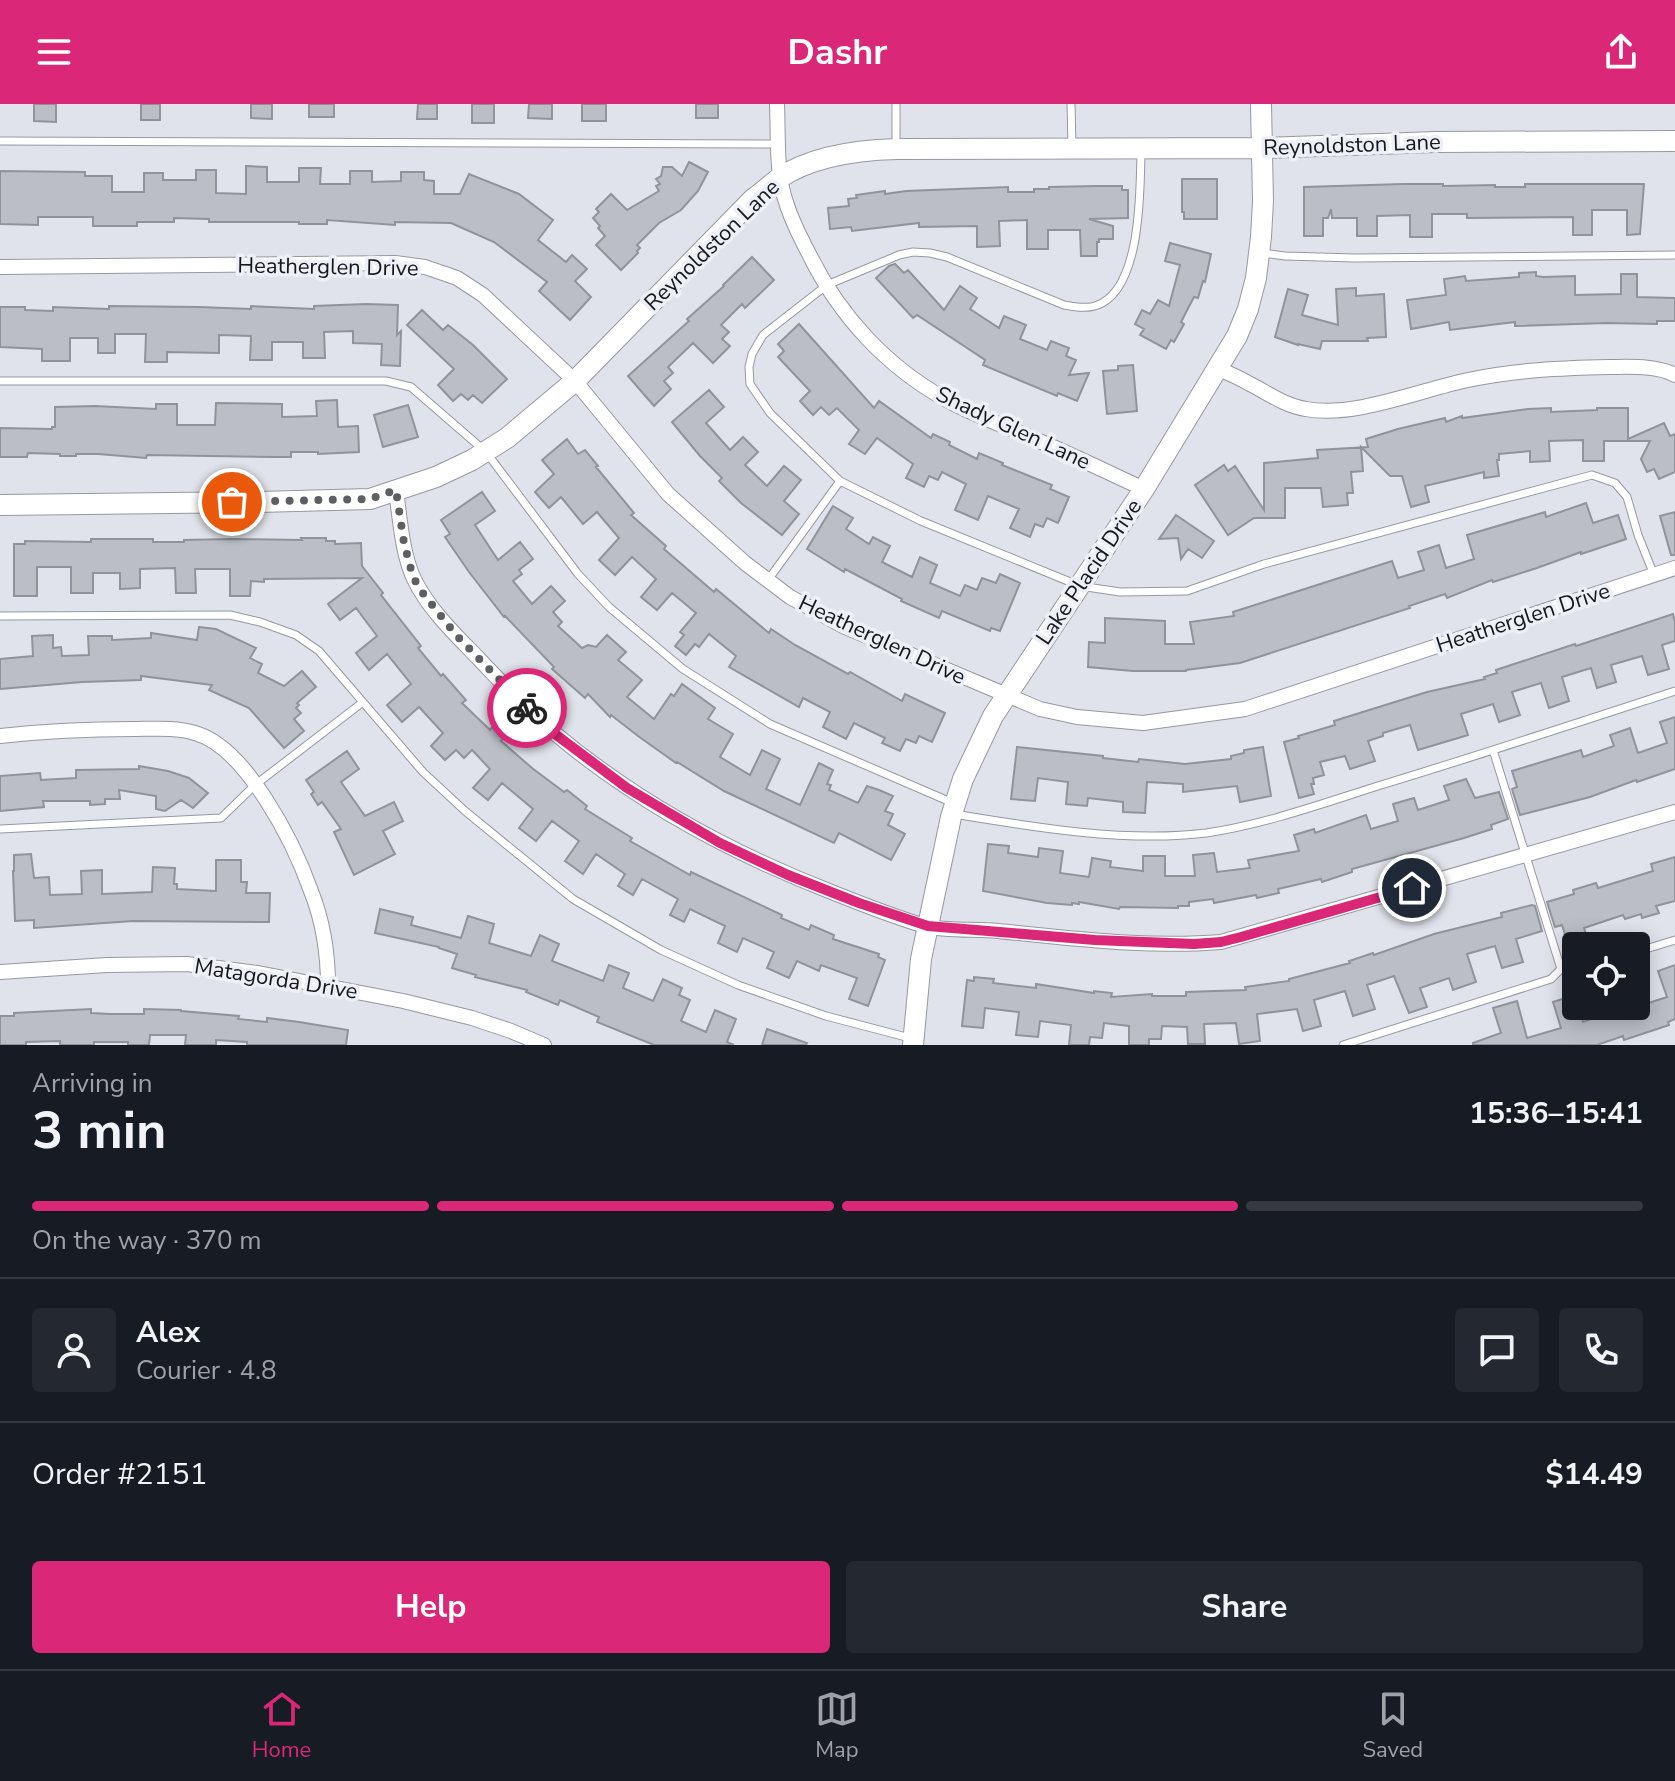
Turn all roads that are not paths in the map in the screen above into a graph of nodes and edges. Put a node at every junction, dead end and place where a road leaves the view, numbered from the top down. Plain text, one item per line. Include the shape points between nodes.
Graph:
1 (777, 104) edge
2 (896, 104) edge
3 (1071, 104) edge
4 (1261, 104) edge
5 (0, 141) edge
6 (1675, 141) edge
7 (779, 144) junction
8 (1261, 148) junction
9 (897, 149) junction
10 (1072, 149) junction
11 (1141, 149) junction
12 (780, 177) junction
13 (1259, 252) junction
14 (1675, 255) edge
15 (0, 267) edge
16 (827, 285) junction
17 (1217, 368) junction
18 (1675, 375) edge
19 (0, 381) edge
20 (575, 381) junction
21 (486, 452) junction
22 (840, 481) junction
23 (1144, 489) junction
24 (396, 490) junction
25 (0, 505) edge
26 (1675, 568) edge
27 (1654, 575) junction
28 (768, 580) junction
29 (1080, 586) junction
30 (0, 616) edge
31 (1675, 691) edge
32 (1006, 697) junction
33 (363, 702) junction
34 (0, 736) edge
35 (1493, 750) junction
36 (255, 785) junction
37 (953, 809) junction
38 (1675, 812) edge
39 (0, 829) edge
40 (1525, 855) junction
41 (928, 926) junction
42 (1675, 940) edge
43 (1650, 948) edge
44 (1561, 969) joint
45 (0, 972) edge
46 (328, 986) junction
47 (913, 1042) edge
48 (544, 1045) edge
49 (1343, 1045) edge

1 - 7 street, Shady Glen Lane
2 - 9 lane
3 - 10 lane
4 - 8 street, Lake Placid Drive
5 - 7 lane
6 - 8 street, Reynoldston Lane
7 - 12 street, Shady Glen Lane
8 - 11 street, Reynoldston Lane
8 - 13 street, Lake Placid Drive
9 - 10 street, Reynoldston Lane
9 - 12 street, Reynoldston Lane via 844,154
10 - 11 street, Reynoldston Lane
11 - 16 lane via 1131,254 1122,282 1097,306 1064,305 930,253 899,255
12 - 16 street, Shady Glen Lane via 797,230
12 - 20 street, Reynoldston Lane
13 - 14 lane via 1355,258
13 - 17 street, Lake Placid Drive via 1248,309
15 - 20 street, Heatherglen Drive via 425,267 457,278 483,295
16 - 22 lane via 763,335 752,354 750,384 770,413
16 - 23 street, Shady Glen Lane via 880,353 917,382
17 - 18 street via 1277,399 1329,411 1523,372 1620,367
17 - 23 street, Lake Placid Drive
19 - 21 lane via 386,381 411,387
20 - 21 street, Reynoldston Lane
20 - 28 street, Heatherglen Drive via 668,494
21 - 24 street, Reynoldston Lane
21 - 37 lane via 578,574 683,669 770,724
22 - 28 lane
22 - 29 lane via 921,521
23 - 29 street, Lake Placid Drive
24 - 25 street, Reynoldston Lane via 370,499
24 - 41 street via 404,543 422,592 551,731 627,788 720,843 788,875
26 - 27 street, Heatherglen Drive
27 - 29 lane via 1627,497 1615,483 1592,475 1264,564 1187,591 1120,592
27 - 32 street, Heatherglen Drive via 1245,709 1143,723 1065,714
28 - 32 street, Heatherglen Drive via 845,627
29 - 32 street, Lake Placid Drive
30 - 33 lane via 230,615 260,622 296,635 319,651
31 - 35 lane
32 - 37 street, Lake Placid Drive
33 - 36 lane
33 - 47 lane via 423,772 573,899 661,950 738,985
34 - 36 street via 92,729 198,733 243,767
35 - 37 lane via 1266,822 1205,833 1146,836 1065,830
35 - 40 lane
36 - 39 lane via 221,818
36 - 46 street via 311,890 326,948
37 - 41 street, Lake Placid Drive
38 - 40 street
40 - 41 street via 1221,942 1095,940
40 - 44 lane
41 - 47 street, Lake Placid Drive
42 - 43 lane
44 - 49 lane via 1551,979
45 - 46 street, Matagorda Drive via 187,964
46 - 48 street, Matagorda Drive via 472,1018

